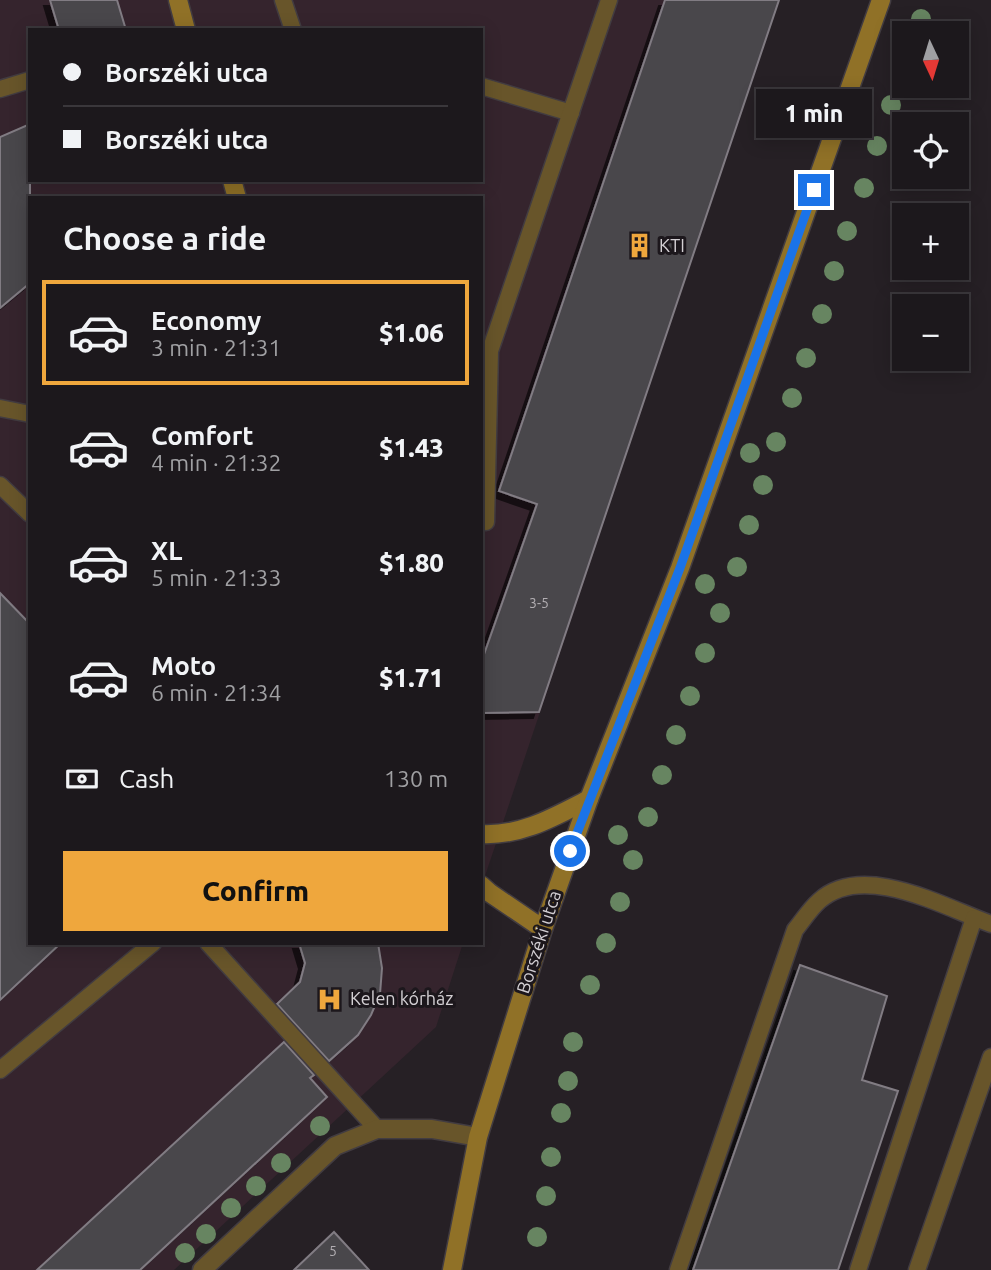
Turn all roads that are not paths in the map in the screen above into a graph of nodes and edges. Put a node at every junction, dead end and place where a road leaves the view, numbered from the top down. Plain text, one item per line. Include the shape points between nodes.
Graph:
1 (178, 0) edge
2 (283, 0) edge
3 (609, 0) edge
4 (881, 0) edge
5 (185, 28) edge
6 (292, 28) edge
7 (28, 81) edge
8 (483, 87) edge
9 (0, 89) edge
10 (571, 113) junction
11 (0, 408) edge
12 (28, 414) edge
13 (0, 485) edge
14 (28, 512) edge
15 (486, 522) dead end
16 (589, 799) junction
17 (483, 834) edge
18 (483, 886) edge
19 (974, 918) junction
20 (991, 924) edge
21 (543, 929) junction
22 (151, 945) edge
23 (210, 945) edge
24 (991, 1057) edge
25 (0, 1070) edge
26 (377, 1129) junction
27 (478, 1137) junction
28 (202, 1270) edge
29 (452, 1270) edge
30 (678, 1270) edge
31 (858, 1270) edge
32 (917, 1270) edge

1 - 5 main road
2 - 6 lane
3 - 10 lane
4 - 16 main road, Borszéki utca via 680,568
7 - 9 lane
8 - 10 lane
10 - 15 lane via 490,351
11 - 12 lane
13 - 14 lane
16 - 17 main road via 528,829
16 - 21 main road, Borszéki utca
18 - 21 main road
19 - 20 lane
19 - 30 lane via 893,887 853,884 820,900 812,909 795,930
19 - 31 lane
21 - 27 main road, Borszéki utca
22 - 25 lane
23 - 26 lane
24 - 32 lane
26 - 27 street via 432,1129
26 - 28 street via 335,1146
27 - 29 main road, Borszéki utca

